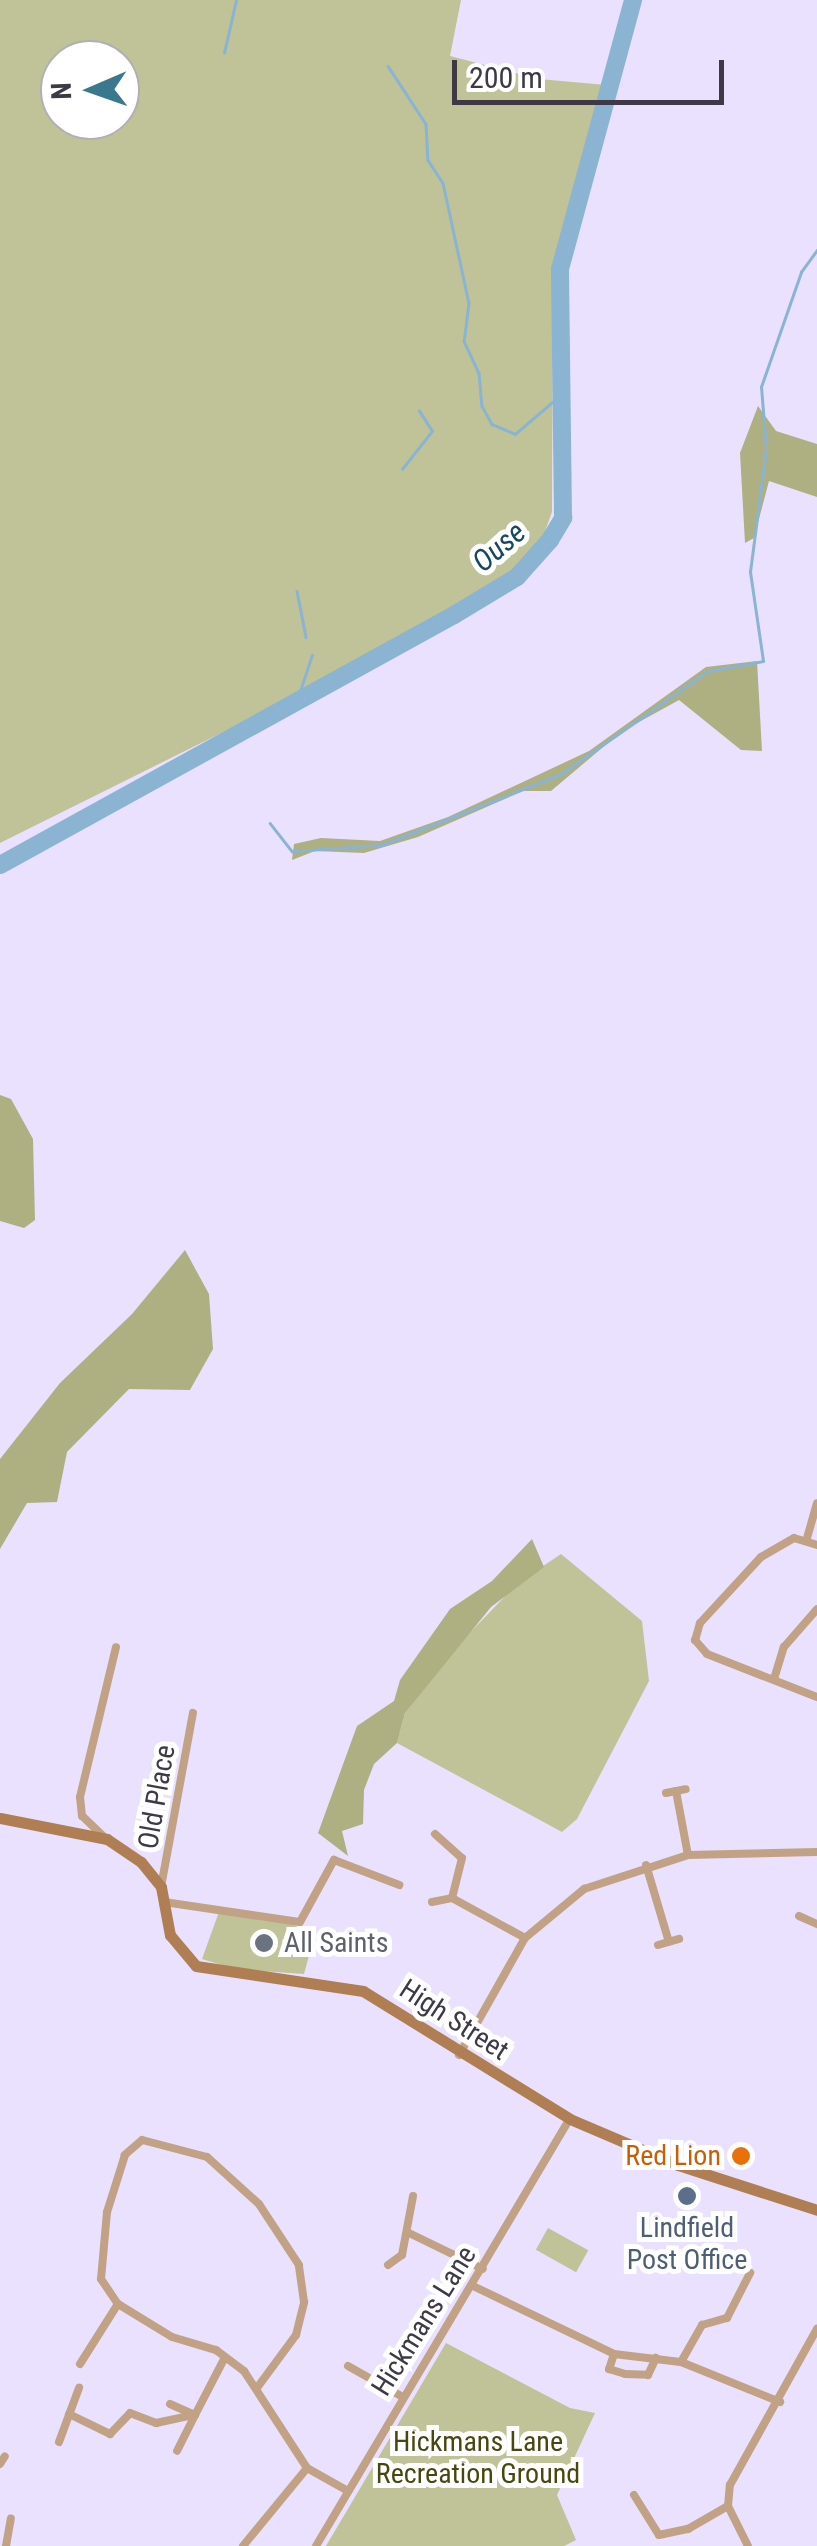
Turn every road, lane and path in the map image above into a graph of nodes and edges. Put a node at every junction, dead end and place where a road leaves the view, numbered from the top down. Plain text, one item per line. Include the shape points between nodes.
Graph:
1 (817, 1502) edge
2 (807, 1538) junction
3 (817, 1545) edge
4 (817, 1609) edge
5 (116, 1647) dead end
6 (774, 1679) junction
7 (817, 1697) edge
8 (193, 1713) dead end
9 (666, 1793) dead end
10 (0, 1818) edge
11 (435, 1834) dead end
12 (106, 1838) junction
13 (817, 1852) edge
14 (688, 1855) junction
15 (646, 1869) junction
16 (399, 1885) dead end
17 (161, 1888) junction
18 (452, 1898) junction
19 (164, 1902) junction
20 (432, 1902) dead end
21 (799, 1916) dead end
22 (817, 1924) edge
23 (525, 1938) junction
24 (658, 1945) dead end
25 (459, 2056) junction
26 (570, 2119) junction
27 (413, 2196) dead end
28 (817, 2210) edge
29 (409, 2233) junction
30 (388, 2265) dead end
31 (483, 2269) junction
32 (750, 2274) dead end
33 (473, 2286) junction
34 (118, 2304) junction
35 (817, 2330) edge
36 (814, 2348) edge
37 (614, 2354) junction
38 (656, 2358) junction
39 (224, 2359) junction
40 (681, 2362) junction
41 (80, 2364) dead end
42 (348, 2366) dead end
43 (80, 2388) dead end
44 (257, 2388) junction
45 (403, 2398) junction
46 (780, 2402) junction
47 (170, 2404) dead end
48 (70, 2414) junction
49 (195, 2416) junction
50 (59, 2442) dead end
51 (178, 2450) dead end
52 (307, 2468) junction
53 (346, 2490) junction
54 (634, 2495) dead end
55 (728, 2506) junction
56 (11, 2518) dead end
57 (659, 2535) junction
58 (6, 2546) edge
59 (243, 2546) edge
60 (316, 2546) edge
61 (654, 2546) edge
62 (748, 2546) edge

1 - 2 street
2 - 3 street
2 - 6 street via 779,1544 761,1557 700,1623 695,1640 707,1654
4 - 6 street via 784,1647
5 - 12 street via 80,1797 82,1816
6 - 7 street
8 - 17 street, Old Place
9 - 14 street via 681,1790
10 - 12 main road
11 - 18 street via 462,1858
12 - 17 main road via 141,1862
13 - 14 street
14 - 15 street
15 - 23 street via 584,1890
15 - 24 street via 674,1940
16 - 19 street via 334,1860 300,1922
17 - 19 main road, High Street
18 - 20 street
18 - 23 street
19 - 25 main road, High Street via 170,1935 196,1966 363,1991
21 - 22 street
23 - 25 street
25 - 26 main road, High Street
26 - 28 main road, High Street via 691,2170
26 - 31 street, Hickmans Lane
27 - 29 street
29 - 30 street via 402,2255
29 - 31 street
31 - 33 street, Hickmans Lane
32 - 40 street via 728,2318 702,2325
33 - 37 street
33 - 45 street, Hickmans Lane
34 - 39 street
34 - 41 street
34 - 44 street via 100,2279 107,2212 125,2155 142,2140 207,2157 260,2204 299,2266 304,2302 296,2335
35 - 36 street
36 - 46 street
37 - 38 street
37 - 38 street via 609,2370 624,2374 648,2375
38 - 40 street
39 - 44 street
39 - 49 street
40 - 46 street
42 - 45 street
43 - 48 street
44 - 52 street
45 - 53 street, Hickmans Lane
46 - 55 street via 735,2472
47 - 49 street
48 - 49 street via 110,2434 130,2413 156,2423
48 - 50 street
49 - 51 street
52 - 53 street
52 - 59 street
53 - 60 street, Hickmans Lane
54 - 57 street
55 - 57 street via 688,2529
55 - 62 street
56 - 58 street
57 - 61 street

